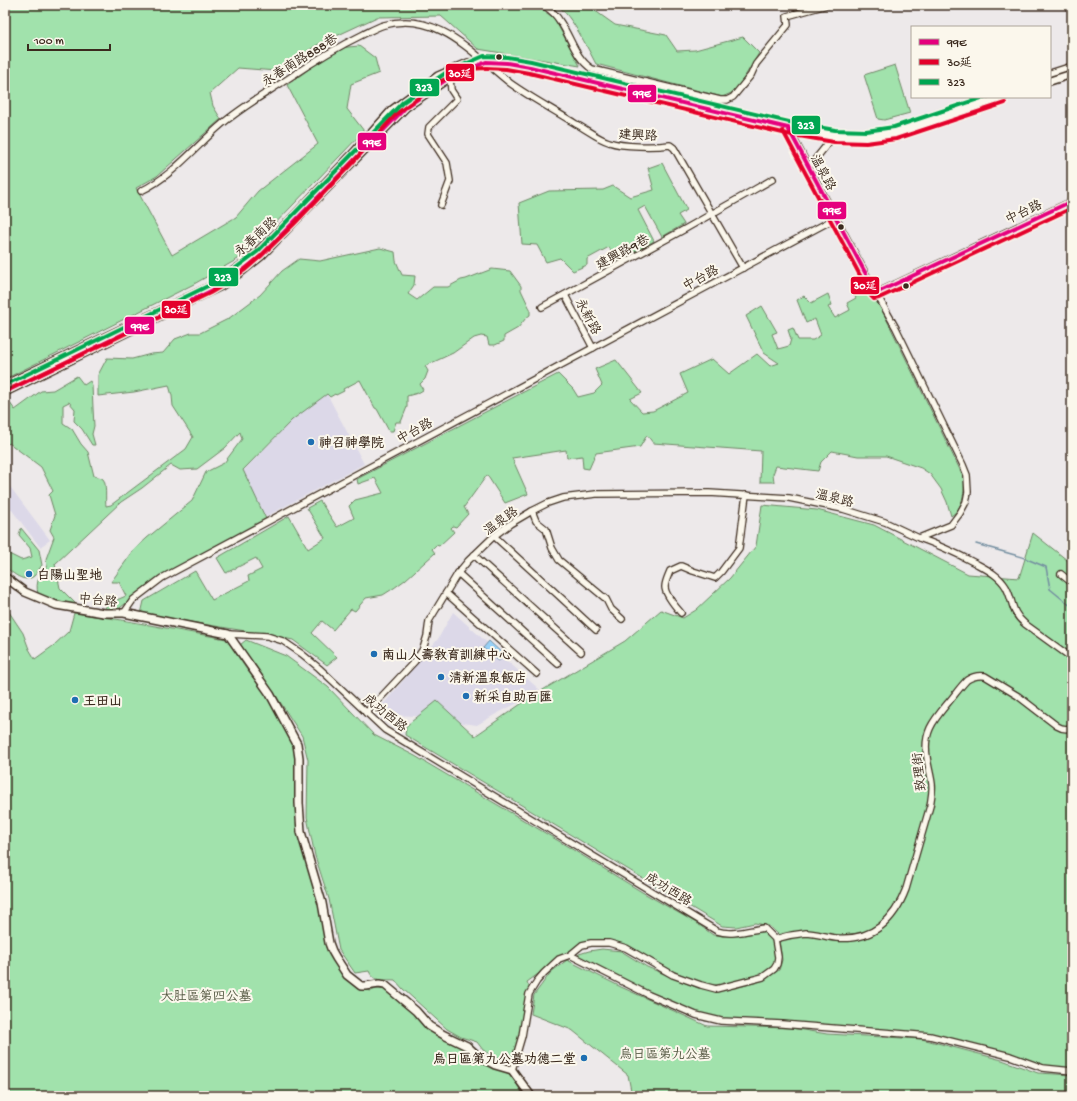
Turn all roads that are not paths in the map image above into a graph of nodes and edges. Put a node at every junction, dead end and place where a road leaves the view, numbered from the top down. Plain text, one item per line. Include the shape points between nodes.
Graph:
1 (543, 5) edge
2 (827, 5) edge
3 (486, 62) junction
4 (1072, 66) edge
5 (1051, 73) edge
6 (1072, 74) edge
7 (450, 77) junction
8 (1051, 81) edge
9 (1000, 98) edge
10 (788, 128) junction
11 (834, 136) junction
12 (809, 167) junction
13 (772, 179) dead end
14 (141, 191) dead end
15 (1072, 201) edge
16 (441, 204) dead end
17 (712, 213) junction
18 (836, 218) junction
19 (259, 254) junction
20 (743, 268) junction
21 (876, 293) junction
22 (565, 295) junction
23 (542, 307) dead end
24 (593, 348) junction
25 (16, 382) junction
26 (5, 385) edge
27 (5, 392) edge
28 (746, 495) junction
29 (532, 511) junction
30 (494, 536) junction
31 (919, 538) junction
32 (474, 554) junction
33 (458, 573) junction
34 (1061, 574) dead end
35 (5, 576) edge
36 (1072, 583) edge
37 (446, 593) junction
38 (124, 613) junction
39 (681, 613) dead end
40 (622, 619) dead end
41 (596, 630) dead end
42 (228, 634) junction
43 (581, 652) dead end
44 (1072, 658) edge
45 (558, 664) dead end
46 (537, 674) dead end
47 (366, 713) junction
48 (1072, 727) edge
49 (775, 939) junction
50 (570, 955) junction
51 (512, 1070) junction
52 (1072, 1071) edge
53 (531, 1096) edge

1 - 2 street via 560,21 581,59 592,69 727,100 733,97 751,75 756,64 788,25 787,16
3 - 7 street, 永春南路
3 - 10 street, 永春南路 via 530,67
3 - 14 street, 永春南路888巷 via 443,31 426,24 408,21 382,26 350,40 251,102 181,163
3 - 17 street, 建興路 via 510,83 607,142 674,148
3 - 19 street, 永春南路 via 468,63 438,76 392,110
4 - 5 street
6 - 8 street
7 - 16 street via 451,90 457,98 429,127 428,134 447,163 450,181
7 - 19 street, 永春南路 via 406,107
9 - 11 street, 永春南路 via 895,133 866,137
10 - 11 street, 永春南路
10 - 12 street, 溫泉路
11 - 12 street
12 - 18 street, 溫泉路
13 - 17 street, 建興路9巷
15 - 21 street, 中台路
17 - 20 street, 建興路
17 - 22 street, 建興路9巷
18 - 20 street, 中台路
18 - 21 street, 溫泉路
19 - 25 street, 永春南路 via 220,283
20 - 24 street, 中台路
21 - 31 street, 溫泉路 via 896,328 968,480 966,502 951,525
22 - 23 street, 建興路9巷
22 - 24 street, 永新路
24 - 38 street, 中台路 via 162,578 133,600
25 - 26 street, 永春南路
25 - 27 street, 永春南路
28 - 29 street, 溫泉路 via 596,494 563,498
28 - 31 street, 溫泉路 via 789,498 844,509 885,522
28 - 39 street via 739,548 721,572 714,578 681,566 670,571 665,589
29 - 30 street, 溫泉路
29 - 40 street via 536,521 546,528 559,560 606,599 611,609
30 - 32 street, 溫泉路
30 - 41 street
31 - 44 street via 951,550 1000,579 1006,586 1019,619
32 - 33 street, 溫泉路
32 - 43 street
33 - 37 street, 溫泉路
33 - 45 street
34 - 36 street
35 - 38 street, 中台路 via 25,592 56,605 104,613
37 - 46 street
37 - 47 street, 溫泉路 via 429,621 423,649 415,661
38 - 42 street, 成功西路
42 - 47 street, 成功西路 via 267,636 283,641 319,668
42 - 51 street via 270,694 297,744 301,832 317,881 330,943 347,975 361,986 385,985 416,1011 429,1026 467,1046 478,1056
47 - 49 street, 成功西路 via 385,730 717,931 723,934 764,928
48 - 49 street, 致理街 via 1062,729 1018,696 985,676 972,676 930,728 926,746 932,785 931,800 906,889 889,920 871,932 848,938 808,933
49 - 50 street via 778,957 774,969 763,977 716,989 673,975 626,948 609,943 582,945
50 - 51 street via 559,959 544,973 529,994 522,1036
50 - 52 street via 696,1016 721,1021 930,1036 1010,1056 1043,1068
51 - 53 street

